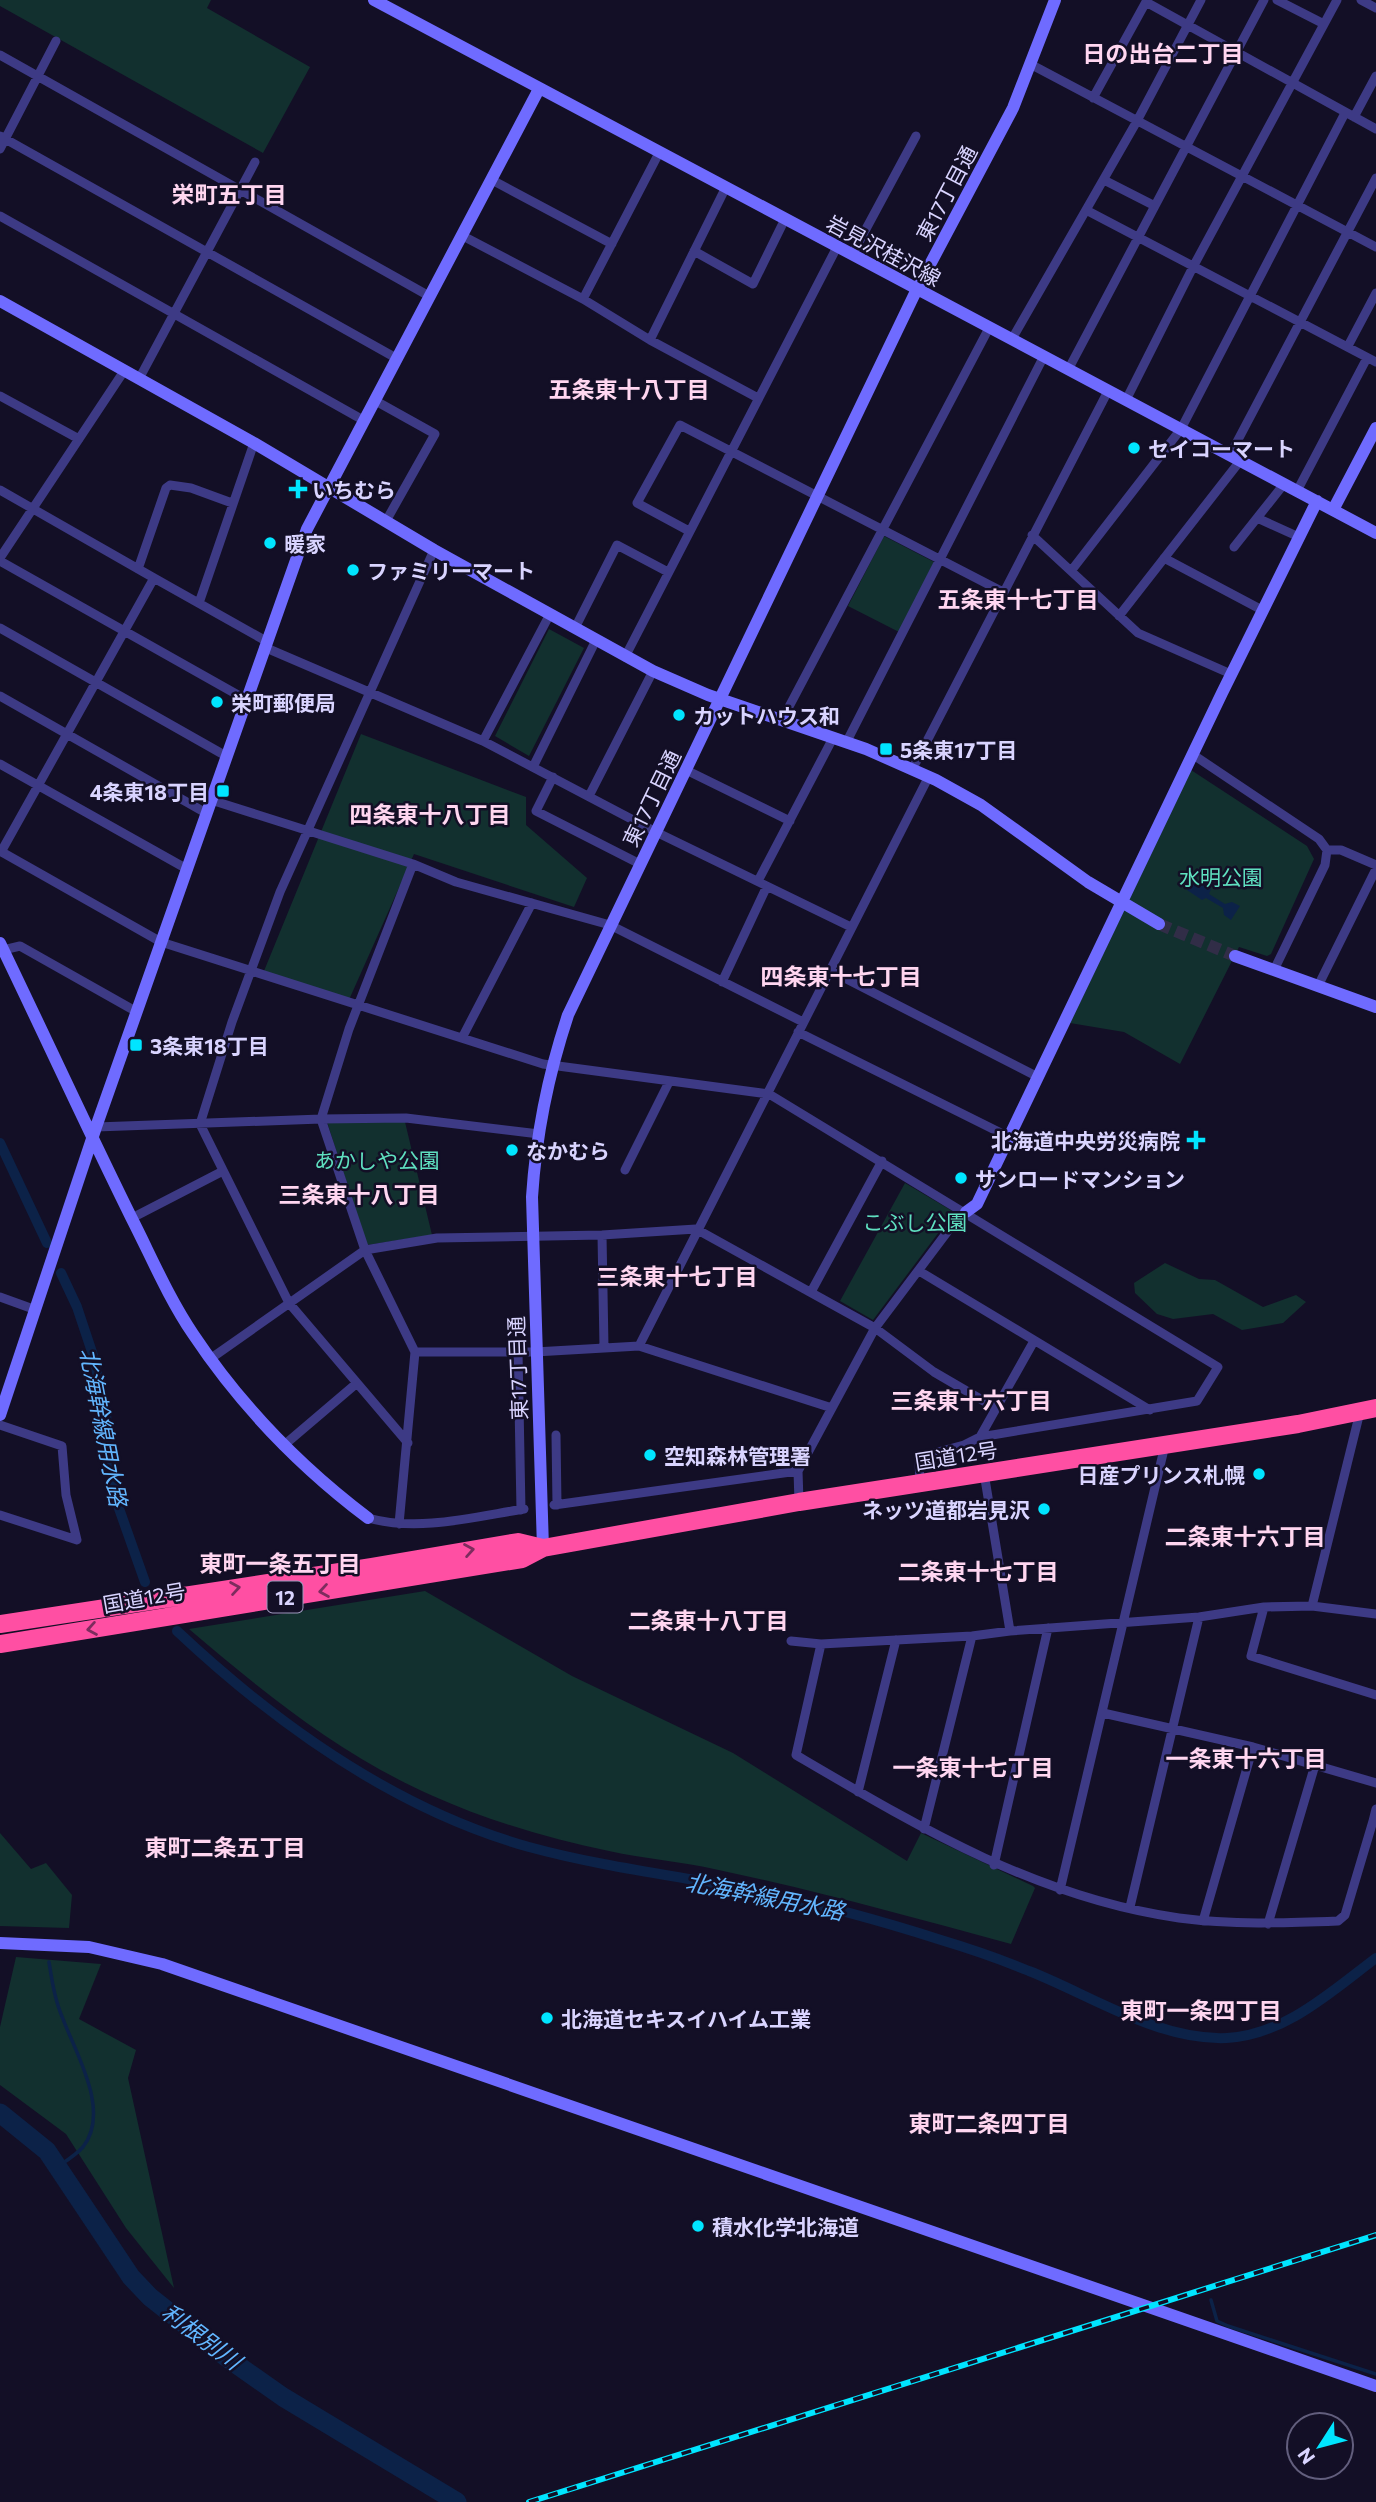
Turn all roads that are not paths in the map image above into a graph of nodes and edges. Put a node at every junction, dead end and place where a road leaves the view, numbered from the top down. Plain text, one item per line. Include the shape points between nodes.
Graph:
1 (374, 0) edge
2 (1055, 0) edge
3 (1201, 0) edge
4 (1264, 0) edge
5 (1277, 0) edge
6 (1337, 0) edge
7 (1362, 0) edge
8 (1146, 1) edge
9 (1376, 8) edge
10 (1187, 24) junction
11 (1324, 24) junction
12 (56, 41) dead end
13 (1236, 52) junction
14 (0, 55) edge
15 (1032, 65) junction
16 (1376, 75) edge
17 (37, 76) junction
18 (1292, 83) junction
19 (539, 89) junction
20 (1093, 98) junction
21 (1350, 115) junction
22 (1137, 121) junction
23 (1376, 129) edge
24 (916, 136) dead end
25 (3, 138) edge
26 (1187, 147) junction
27 (0, 149) edge
28 (659, 153) junction
29 (255, 162) dead end
30 (1242, 175) junction
31 (1376, 178) edge
32 (492, 180) junction
33 (1104, 180) junction
34 (725, 189) junction
35 (240, 190) junction
36 (1298, 204) junction
37 (1154, 206) junction
38 (1086, 210) junction
39 (0, 216) edge
40 (785, 219) junction
41 (1348, 232) junction
42 (461, 235) junction
43 (1138, 237) junction
44 (612, 244) junction
45 (837, 247) junction
46 (1376, 247) edge
47 (207, 251) junction
48 (694, 251) junction
49 (852, 255) junction
50 (1194, 267) junction
51 (917, 289) junction
52 (1376, 293) edge
53 (429, 296) junction
54 (1250, 296) junction
55 (583, 299) junction
56 (0, 301) edge
57 (174, 315) junction
58 (1300, 322) junction
59 (989, 328) junction
60 (650, 340) junction
61 (1012, 340) junction
62 (1348, 346) junction
63 (1044, 356) junction
64 (396, 358) junction
65 (1372, 360) edge
66 (124, 370) junction
67 (1068, 370) junction
68 (139, 379) junction
69 (1108, 391) junction
70 (0, 396) edge
71 (758, 398) junction
72 (374, 400) junction
73 (1126, 400) junction
74 (363, 420) junction
75 (1376, 428) edge
76 (1181, 429) junction
77 (79, 439) junction
78 (254, 443) junction
79 (730, 452) junction
80 (1235, 458) junction
81 (1283, 484) junction
82 (327, 488) junction
83 (0, 490) edge
84 (1297, 491) junction
85 (816, 497) junction
86 (1317, 501) junction
87 (232, 503) junction
88 (33, 509) junction
89 (1333, 510) junction
90 (1257, 518) junction
91 (386, 521) junction
92 (689, 531) junction
93 (882, 531) junction
94 (1376, 533) edge
95 (1032, 535) junction
96 (1299, 537) junction
97 (1234, 547) dead end
98 (434, 550) junction
99 (1164, 558) junction
100 (0, 559) edge
101 (940, 560) junction
102 (138, 569) junction
103 (1071, 571) junction
104 (668, 572) junction
105 (154, 578) junction
106 (1003, 592) junction
107 (198, 603) junction
108 (1262, 610) junction
109 (550, 614) junction
110 (1119, 616) junction
111 (0, 628) edge
112 (575, 628) junction
113 (126, 630) junction
114 (596, 640) junction
115 (265, 644) junction
116 (625, 657) junction
117 (653, 671) junction
118 (1231, 674) junction
119 (97, 684) junction
120 (369, 692) junction
121 (0, 696) edge
122 (245, 699) junction
123 (719, 699) junction
124 (782, 720) junction
125 (69, 734) junction
126 (833, 738) junction
127 (483, 741) junction
128 (846, 743) junction
129 (1192, 754) junction
130 (226, 756) junction
131 (0, 764) edge
132 (533, 767) junction
133 (913, 768) junction
134 (686, 769) junction
135 (929, 776) junction
136 (553, 777) junction
137 (39, 786) junction
138 (589, 796) junction
139 (208, 807) junction
140 (790, 821) junction
141 (308, 830) junction
142 (656, 832) junction
143 (1327, 850) junction
144 (1, 852) edge
145 (413, 864) junction
146 (640, 864) junction
147 (1376, 867) edge
148 (187, 869) junction
149 (763, 883) junction
150 (532, 903) junction
151 (1120, 903) junction
152 (1159, 923) tunnel mouth
153 (610, 925) junction
154 (851, 927) junction
155 (161, 942) junction
156 (2, 946) edge
157 (1236, 956) tunnel mouth
158 (251, 970) junction
159 (829, 970) junction
160 (1274, 971) junction
161 (722, 982) junction
162 (1318, 986) junction
163 (358, 1005) junction
164 (1376, 1007) edge
165 (136, 1012) junction
166 (803, 1022) junction
167 (798, 1032) junction
168 (462, 1038) junction
169 (551, 1066) junction
170 (1038, 1077) junction
171 (669, 1082) junction
172 (769, 1094) junction
173 (321, 1119) junction
174 (200, 1124) junction
175 (94, 1132) junction
176 (539, 1134) junction
177 (1009, 1137) junction
178 (882, 1161) junction
179 (625, 1170) dead end
180 (223, 1171) junction
181 (966, 1212) junction
182 (132, 1218) junction
183 (696, 1228) junction
184 (602, 1235) junction
185 (531, 1236) junction
186 (365, 1250) junction
187 (919, 1270) junction
188 (811, 1292) junction
189 (0, 1297) edge
190 (289, 1303) junction
191 (36, 1310) junction
192 (875, 1328) junction
193 (1034, 1341) junction
194 (639, 1346) junction
195 (604, 1347) junction
196 (415, 1352) junction
197 (517, 1352) junction
198 (535, 1352) junction
199 (210, 1359) junction
200 (357, 1382) junction
201 (832, 1408) junction
202 (995, 1408) junction
203 (1150, 1410) junction
204 (1368, 1410) edge
205 (0, 1415) edge
206 (0, 1425) edge
207 (556, 1435) dead end
208 (981, 1437) junction
209 (408, 1443) junction
210 (1166, 1445) junction
211 (283, 1446) junction
212 (798, 1471) junction
213 (985, 1473) junction
214 (920, 1484) junction
215 (799, 1502) junction
216 (0, 1515) edge
217 (368, 1518) joint
218 (399, 1524) junction
219 (543, 1548) junction
220 (172, 1606) junction
221 (1312, 1606) junction
222 (1264, 1607) junction
223 (154, 1610) junction
224 (1376, 1614) edge
225 (1199, 1617) junction
226 (1123, 1623) junction
227 (0, 1624) edge
228 (1048, 1628) junction
229 (1010, 1630) junction
230 (972, 1636) junction
231 (896, 1640) junction
232 (791, 1641) dead end
233 (0, 1644) edge
234 (821, 1644) junction
235 (1376, 1695) edge
236 (1103, 1713) junction
237 (1174, 1730) junction
238 (1253, 1747) junction
239 (1315, 1765) junction
240 (1376, 1783) edge
241 (858, 1791) junction
242 (1376, 1810) edge
243 (1374, 1821) edge
244 (924, 1829) junction
245 (994, 1865) junction
246 (1060, 1890) junction
247 (1130, 1907) junction
248 (1203, 1921) junction
249 (1268, 1924) junction
250 (0, 1943) edge
251 (1376, 2386) edge

1 - 19 street, 岩見沢桂沢線
2 - 15 street, 東17丁目通
3 - 10 street
4 - 13 street
5 - 11 street
6 - 11 street
7 - 9 street
8 - 10 street
8 - 20 street
10 - 13 street
10 - 22 street
11 - 18 street
12 - 17 street
13 - 18 street
13 - 26 street
14 - 17 street
15 - 20 street
15 - 51 street, 東17丁目通
16 - 21 street
17 - 25 street
17 - 35 street
18 - 21 street
18 - 30 street
19 - 28 street, 岩見沢桂沢線
19 - 32 street
20 - 22 street
21 - 23 street
21 - 36 street
22 - 26 street
22 - 33 street
24 - 49 street
25 - 27 street
25 - 47 street
26 - 30 street
26 - 37 street
28 - 34 street, 岩見沢桂沢線
28 - 44 street
29 - 35 street
30 - 36 street
30 - 50 street
31 - 41 street
32 - 42 street
32 - 44 street
33 - 37 street
33 - 38 street
34 - 40 street, 岩見沢桂沢線
34 - 48 street
35 - 47 street
35 - 53 street
36 - 41 street
36 - 54 street
37 - 43 street
38 - 43 street
38 - 61 street
39 - 57 street
40 - 45 street, 岩見沢桂沢線
40 - 48 street via 753,284
41 - 46 street
41 - 58 street
42 - 53 street
42 - 55 street
43 - 50 street
43 - 67 street
44 - 55 street
45 - 49 street, 岩見沢桂沢線
45 - 71 street
47 - 57 street
47 - 64 street
48 - 60 street
49 - 51 street, 岩見沢桂沢線
50 - 54 street
50 - 73 street
51 - 59 street, 岩見沢桂沢線
51 - 85 street, 東17丁目通
52 - 62 street
53 - 64 street
54 - 58 street
54 - 76 street
55 - 60 street
56 - 66 street
57 - 68 street
57 - 74 street
58 - 62 street
58 - 80 street
59 - 61 street, 岩見沢桂沢線
59 - 93 street
60 - 71 street
61 - 63 street, 岩見沢桂沢線
62 - 65 street
63 - 67 street, 岩見沢桂沢線
63 - 101 street
64 - 72 street
65 - 84 street
66 - 68 street
66 - 77 street
67 - 69 street, 岩見沢桂沢線
68 - 78 street
69 - 73 street, 岩見沢桂沢線
69 - 95 street
70 - 77 street
71 - 79 street
72 - 74 street
72 - 91 street via 435,435
73 - 76 street, 岩見沢桂沢線
74 - 82 street
75 - 89 street
76 - 80 street, 岩見沢桂沢線
76 - 103 street
77 - 88 street
78 - 82 street
78 - 87 street
79 - 85 street
79 - 92 street
79 - 92 street via 680,425 637,503
80 - 81 street, 岩見沢桂沢線
80 - 99 street
81 - 84 street, 岩見沢桂沢線
81 - 90 street
82 - 91 street
82 - 115 street
83 - 88 street
84 - 86 street, 岩見沢桂沢線
85 - 93 street
85 - 123 street, 東17丁目通
86 - 89 street, 岩見沢桂沢線
86 - 96 street
87 - 102 street via 170,485
87 - 107 street
88 - 100 street
88 - 102 street
89 - 94 street, 岩見沢桂沢線
90 - 96 street
90 - 97 street
91 - 98 street
92 - 104 street
93 - 101 street
93 - 124 street
95 - 103 street
95 - 106 street
96 - 108 street
98 - 109 street
98 - 120 street
99 - 108 street
99 - 110 street
100 - 113 street
101 - 106 street
101 - 128 street
102 - 105 street
103 - 110 street
104 - 112 street via 617,545
104 - 116 street
105 - 107 street
105 - 113 street
106 - 133 street
107 - 115 street
108 - 118 street
109 - 112 street
109 - 127 street
110 - 118 street via 1138,633
111 - 119 street
112 - 114 street
113 - 119 street
113 - 122 street
114 - 116 street
114 - 132 street
115 - 120 street
115 - 122 street
116 - 117 street
117 - 123 street
117 - 138 street
118 - 129 street
119 - 125 street
119 - 130 street
120 - 127 street
120 - 141 street
121 - 125 street
122 - 130 street
123 - 124 street
123 - 134 street, 東17丁目通
124 - 126 street
125 - 137 street
125 - 139 street
126 - 128 street
126 - 140 street
127 - 132 street
128 - 133 street
129 - 143 street via 1319,839
129 - 151 street
130 - 139 street
131 - 137 street
132 - 136 street
133 - 135 street
134 - 140 street
134 - 142 street, 東17丁目通
135 - 151 street via 981,806
135 - 154 street
136 - 138 street
136 - 146 street via 536,811
137 - 144 street
137 - 148 street
138 - 142 street
139 - 141 street
139 - 148 street
140 - 149 street
141 - 145 street
141 - 158 street
142 - 146 street, 東17丁目通
142 - 149 street
143 - 147 street via 1341,849
143 - 160 street via 1325,865
144 - 155 street
145 - 150 street via 456,882
145 - 163 street
146 - 153 street, 東17丁目通
147 - 162 street
148 - 155 street
149 - 154 street
149 - 161 street
150 - 153 street
150 - 168 street
151 - 152 street
151 - 170 street
153 - 161 street
153 - 169 street, 東17丁目通 via 568,1015
154 - 159 street
155 - 158 street
155 - 165 street
156 - 165 street via 20,946
156 - 175 street
157 - 160 street
158 - 163 street
158 - 174 street
159 - 166 street
159 - 170 street
160 - 162 street
161 - 166 street
162 - 164 street
163 - 168 street
163 - 173 street
165 - 175 street
166 - 167 street
167 - 172 street
167 - 177 street
168 - 169 street
169 - 171 street
169 - 176 street, 東17丁目通
170 - 177 street
171 - 172 street
171 - 179 street
172 - 178 street
172 - 183 street
173 - 174 street
173 - 176 street via 406,1118
173 - 186 street
174 - 175 street
174 - 180 street
175 - 182 street
175 - 191 street
176 - 185 street, 東17丁目通
177 - 181 street via 977,1204
178 - 181 street
178 - 188 street
180 - 182 street
180 - 190 street
181 - 187 street
181 - 203 street via 1218,1367 1197,1401
182 - 199 street via 164,1285
183 - 184 street
183 - 188 street
183 - 194 street
184 - 185 street
184 - 195 street
185 - 186 street via 437,1238
185 - 198 street, 東17丁目通
186 - 190 street
186 - 196 street
187 - 192 street
187 - 193 street
188 - 192 street
189 - 191 street
190 - 199 street
190 - 200 street
191 - 205 street
192 - 201 street
192 - 202 street
193 - 202 street
193 - 203 street
194 - 195 street
194 - 201 street
195 - 198 street
196 - 197 street
196 - 209 street
197 - 198 street
197 - 218 street via 523,1509
198 - 219 street, 東17丁目通
199 - 211 street
200 - 209 street
200 - 211 street
201 - 212 street
202 - 208 street
203 - 208 street
204 - 210 highway, 国道12号 / 12
204 - 221 street
206 - 216 street via 62,1446 66,1495 77,1540
207 - 212 street via 555,1505
208 - 214 street via 923,1456 919,1460
209 - 218 street
210 - 213 highway, 国道12号 / 12
210 - 226 street
211 - 217 street
212 - 215 street
213 - 214 highway, 国道12号 / 12
213 - 229 street
214 - 215 highway, 国道12号 / 12
215 - 219 highway, 国道12号 / 12
217 - 218 street
219 -> 220 highway, 国道12号 / 12 via 522,1559 392,1580
220 -> 219 highway, 国道12号 / 12 via 517,1542
220 - 223 highway, 国道12号 / 12
221 - 222 street
221 - 224 street
222 - 225 street
222 - 235 street via 1251,1656
223 - 227 highway, 国道12号 / 12
223 -> 233 highway, 国道12号 / 12
225 - 226 street
225 - 237 street
226 - 228 street
226 - 236 street
228 - 229 street
228 - 245 street
229 - 230 street
230 - 231 street
230 - 244 street
231 - 234 street
231 - 241 street
232 - 234 street
234 - 241 street via 796,1755
236 - 237 street
236 - 246 street
237 - 238 street
237 - 247 street
238 - 239 street
238 - 248 street
239 - 240 street
239 - 249 street
241 - 244 street
242 - 243 street
243 - 249 street via 1345,1915 1338,1921
244 - 245 street
245 - 246 street
246 - 247 street
247 - 248 street
248 - 249 street
250 - 251 street via 89,1947 162,1964

